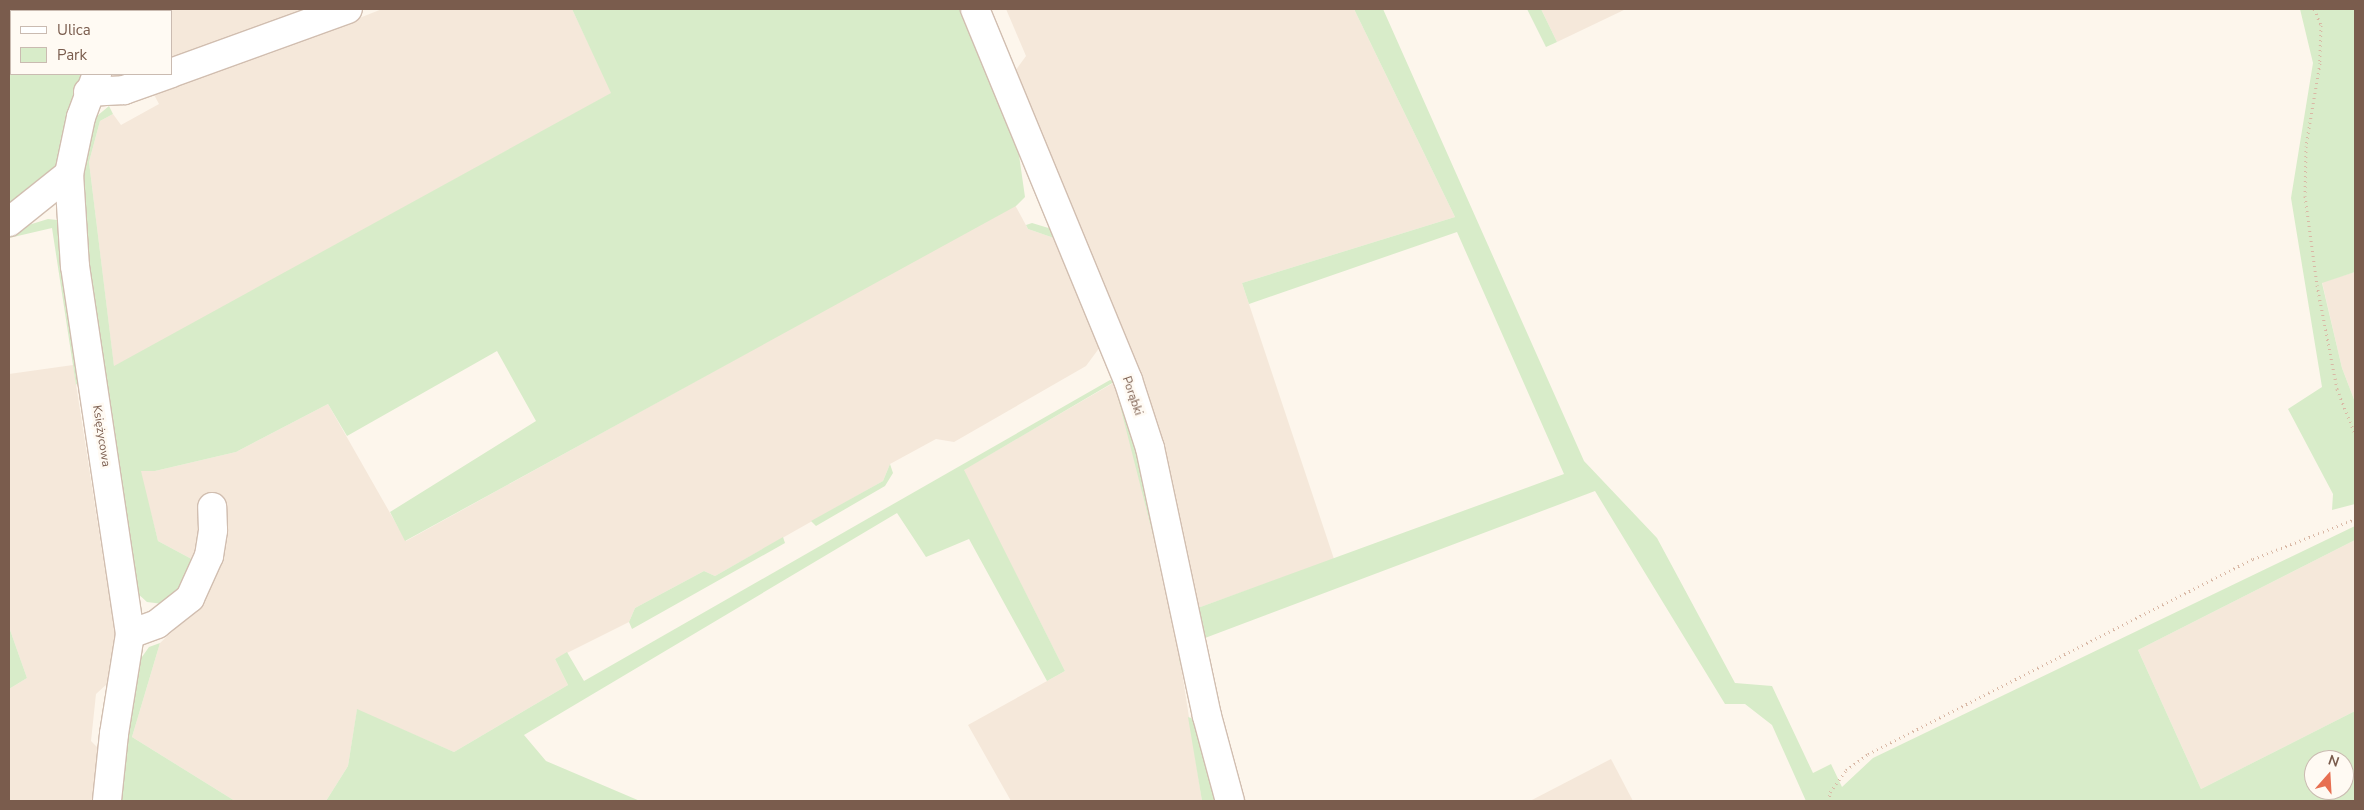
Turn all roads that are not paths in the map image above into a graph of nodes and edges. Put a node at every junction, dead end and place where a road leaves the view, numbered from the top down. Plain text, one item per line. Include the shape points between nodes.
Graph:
1 (348, 9) edge
2 (975, 9) edge
3 (172, 72) edge
4 (165, 75) edge
5 (93, 83) edge
6 (69, 174) junction
7 (9, 222) edge
8 (212, 507) dead end
9 (130, 634) junction
10 (107, 801) edge
11 (1230, 801) edge

1 - 3 street
2 - 11 street, Porąbki via 1128,380 1150,448 1207,716
4 - 5 street via 124,90
5 - 6 street, Księżycowa
6 - 7 street
6 - 9 street, Księżycowa via 75,266
8 - 9 street via 209,556 190,598 157,624
9 - 10 street, Księżycowa

